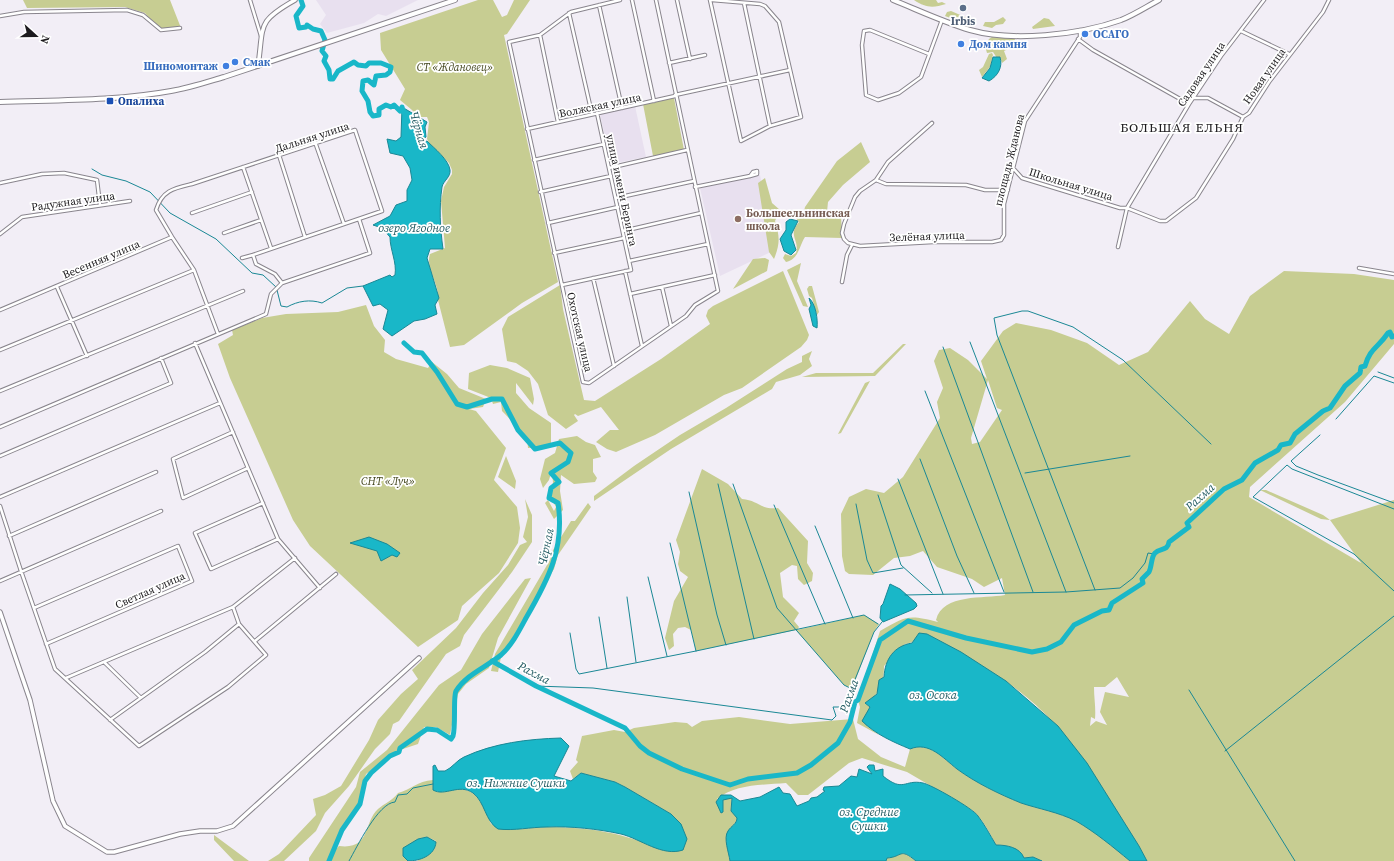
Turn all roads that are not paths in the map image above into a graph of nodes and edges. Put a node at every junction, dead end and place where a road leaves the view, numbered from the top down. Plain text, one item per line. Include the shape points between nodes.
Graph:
1 (250, 0) edge
2 (294, 0) edge
3 (456, 0) edge
4 (620, 0) edge
5 (632, 0) edge
6 (656, 0) edge
7 (677, 0) edge
8 (711, 0) edge
9 (893, 0) edge
10 (1159, 0) edge
11 (1264, 0) edge
12 (1329, 0) edge
13 (744, 3) junction
14 (599, 5) junction
15 (569, 14) junction
16 (0, 16) edge
17 (942, 20) junction
18 (180, 28) dead end
19 (1080, 29) junction
20 (1241, 31) junction
21 (540, 35) junction
22 (261, 36) junction
23 (1078, 39) junction
24 (929, 54) junction
25 (1289, 54) junction
26 (705, 55) dead end
27 (690, 59) junction
28 (669, 63) junction
29 (258, 66) junction
30 (790, 70) junction
31 (759, 76) junction
32 (728, 84) junction
33 (675, 95) junction
34 (1193, 98) junction
35 (654, 101) junction
36 (0, 102) edge
37 (1188, 104) junction
38 (622, 108) junction
39 (597, 113) junction
40 (592, 114) junction
41 (1243, 117) junction
42 (558, 122) junction
43 (932, 123) dead end
44 (770, 126) junction
45 (527, 129) junction
46 (315, 142) junction
47 (604, 144) junction
48 (687, 150) junction
49 (279, 155) junction
50 (534, 160) junction
51 (243, 167) junction
52 (1013, 167) junction
53 (609, 168) junction
54 (611, 176) junction
55 (750, 176) dead end
56 (876, 180) junction
57 (694, 182) junction
58 (0, 183) edge
59 (695, 187) junction
60 (1008, 190) junction
61 (252, 192) junction
62 (540, 192) junction
63 (616, 198) junction
64 (130, 201) dead end
65 (100, 205) junction
66 (618, 207) junction
67 (1128, 208) junction
68 (192, 213) dead end
69 (701, 214) junction
70 (359, 219) junction
71 (261, 220) junction
72 (548, 223) junction
73 (344, 224) junction
74 (623, 231) junction
75 (224, 233) dead end
76 (0, 234) edge
77 (172, 237) junction
78 (306, 237) junction
79 (624, 238) junction
80 (1003, 238) joint
81 (708, 244) junction
82 (851, 245) junction
83 (1118, 247) dead end
84 (271, 248) junction
85 (554, 253) junction
86 (253, 255) junction
87 (242, 258) dead end
88 (629, 262) junction
89 (1359, 268) dead end
90 (194, 270) junction
91 (625, 271) junction
92 (1394, 274) edge
93 (715, 275) junction
94 (593, 278) junction
95 (842, 282) dead end
96 (282, 283) junction
97 (562, 285) junction
98 (57, 287) junction
99 (662, 287) junction
100 (243, 292) dead end
101 (630, 294) junction
102 (207, 307) junction
103 (0, 310) edge
104 (72, 322) junction
105 (671, 326) junction
106 (218, 334) junction
107 (195, 343) junction
108 (642, 346) junction
109 (0, 350) edge
110 (87, 356) junction
111 (161, 358) junction
112 (614, 366) junction
113 (0, 391) edge
114 (220, 403) junction
115 (0, 427) edge
116 (233, 432) junction
117 (0, 456) edge
118 (248, 468) junction
119 (156, 472) dead end
120 (0, 497) edge
121 (263, 503) junction
122 (0, 506) edge
123 (161, 511) dead end
124 (9, 536) junction
125 (278, 539) junction
126 (295, 558) junction
127 (21, 571) junction
128 (336, 574) dead end
129 (0, 581) edge
130 (320, 588) junction
131 (233, 607) junction
132 (34, 608) junction
133 (0, 612) edge
134 (239, 624) junction
135 (255, 641) junction
136 (46, 644) junction
137 (419, 658) dead end
138 (104, 662) junction
139 (66, 678) junction
140 (141, 698) junction
141 (110, 720) junction

1 - 22 street
2 - 22 street via 268,17
3 - 29 main road
4 - 14 street
5 - 35 street
6 - 28 street
7 - 27 street
8 - 13 street
8 - 32 street
9 - 17 main road
10 - 19 main road via 1121,20
11 - 20 street, Садовая улица
12 - 25 street, Новая улица via 1323,12
13 - 30 street via 763,5 778,19
13 - 31 street
14 - 15 street
14 - 38 street
15 - 21 street
15 - 40 street
16 - 18 street via 24,12 127,10 143,15 161,30
17 - 19 main road via 978,32 1015,37
17 - 24 street
19 - 23 street, площадь Жданова
20 - 25 street
20 - 34 street, Садовая улица
21 - 42 street
21 - 45 street, Охотская улица via 509,42
22 - 29 street
23 - 37 street via 1092,50
23 - 52 street, площадь Жданова via 1027,115
24 - 24 street via 921,77 899,93 878,100 866,95 862,45 864,31 870,30
25 - 41 street, Новая улица via 1249,113
26 - 27 street
27 - 28 street
28 - 33 street
29 - 36 main road via 197,85 156,93
30 - 31 street, Волжская улица
30 - 44 street via 801,117
31 - 32 street, Волжская улица
31 - 44 street
32 - 33 street, Волжская улица
32 - 44 street via 741,141
33 - 35 street, Волжская улица
33 - 48 street
34 - 37 street, Садовая улица
34 - 41 street via 1208,98
35 - 38 street, Волжская улица
37 - 67 street, Садовая улица
38 - 39 street, Волжская улица
39 - 40 street, Волжская улица
39 - 47 street, улица имени Беринга
40 - 42 street, Волжская улица
41 - 67 street, Новая улица via 1233,139 1193,202 1164,222
42 - 45 street, Волжская улица
43 - 56 street via 888,162
45 - 50 street, Охотская улица
46 - 49 street, Дальняя улица
46 - 70 street, Дальняя улица via 355,130 382,211
46 - 73 street
47 - 50 street
47 - 53 street, улица имени Беринга
48 - 53 street
48 - 57 street
49 - 51 street, Дальняя улица
49 - 78 street
50 - 62 street, Охотская улица
51 - 61 street
51 - 77 street, Дальняя улица via 170,189 156,210
52 - 60 street, площадь Жданова
52 - 67 street, Школьная улица via 1022,178
53 - 54 street, улица имени Беринга
54 - 62 street
54 - 63 street, улица имени Беринга
55 - 59 street
56 - 60 street via 886,184 966,185 985,190
56 - 82 street via 857,194 844,224 844,239
57 - 59 street
57 - 63 street
58 - 65 street via 42,174 64,173 97,180
59 - 69 street
60 - 80 street, площадь Жданова via 1004,204
61 - 68 street
61 - 71 street
62 - 72 street, Охотская улица
63 - 66 street, улица имени Беринга
64 - 65 street, Радужная улица
65 - 76 street, Радужная улица via 22,217
66 - 72 street
66 - 74 street, улица имени Беринга
67 - 83 street, Садовая улица
69 - 74 street
69 - 81 street
70 - 73 street, Дальняя улица
70 - 96 street via 370,253
71 - 75 street
71 - 84 street
72 - 85 street, Охотская улица
73 - 78 street, Дальняя улица
74 - 79 street, улица имени Беринга
77 - 90 street
77 - 98 street, Весенняя улица
78 - 84 street, Дальняя улица
79 - 85 street
79 - 88 street, улица имени Беринга
80 - 82 street, Зелёная улица via 992,242
81 - 88 street
81 - 93 street
82 - 95 street
84 - 86 street, Дальняя улица
85 - 97 street, Охотская улица
86 - 87 street, Дальняя улица
86 - 96 street via 256,264 275,274
88 - 91 street, улица имени Беринга via 631,270
89 - 92 street
90 - 102 street
90 - 104 street
91 - 94 street
91 - 101 street
93 - 99 street
93 - 105 street via 718,291 695,305 686,316
94 - 97 street
94 - 112 street
96 - 106 street via 276,288 266,314
97 - 112 street, Охотская улица via 584,382 589,383
98 - 103 street, Весенняя улица
98 - 104 street
99 - 101 street
99 - 105 street
100 - 102 street
101 - 108 street
102 - 106 street
102 - 110 street
104 - 109 street
104 - 110 street
105 - 108 street
106 - 107 street
107 - 111 street
107 - 114 street
108 - 112 street
110 - 113 street
111 - 115 street
111 - 117 street via 171,383
114 - 116 street
114 - 120 street
116 - 118 street
116 - 118 street via 173,459 183,498
118 - 121 street
119 - 124 street
121 - 125 street
121 - 125 street via 195,533 211,569
122 - 124 street
123 - 127 street
124 - 127 street
125 - 126 street
126 - 130 street
126 - 131 street
127 - 129 street
127 - 132 street
128 - 130 street
130 - 135 street
131 - 134 street
131 - 138 street
132 - 136 street
132 - 136 street, Светлая улица via 178,546 192,581
133 - 137 street via 30,700 52,801 65,826 107,852 180,834 217,831 233,826
134 - 135 street
134 - 140 street
135 - 141 street via 266,655 228,686 139,746
136 - 139 street via 55,669
138 - 139 street
138 - 140 street
139 - 141 street
140 - 141 street

